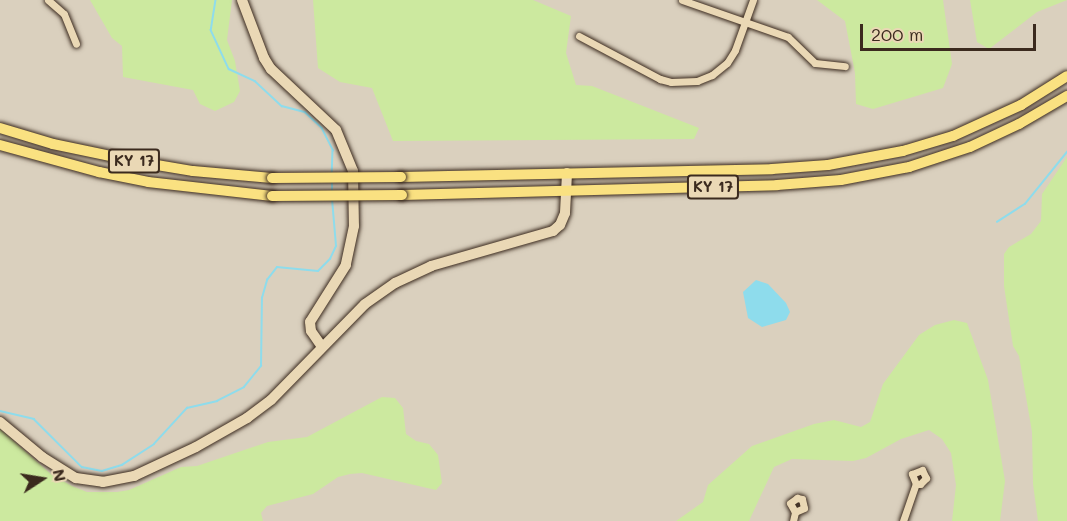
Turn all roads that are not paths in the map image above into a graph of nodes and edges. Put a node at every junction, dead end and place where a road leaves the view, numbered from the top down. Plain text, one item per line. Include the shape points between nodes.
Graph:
1 (48, 0) edge
2 (242, 0) edge
3 (682, 0) edge
4 (753, 0) edge
5 (746, 22) junction
6 (579, 36) dead end
7 (75, 44) dead end
8 (845, 66) dead end
9 (1067, 76) edge
10 (1067, 96) edge
11 (0, 128) edge
12 (0, 146) edge
13 (567, 173) junction
14 (566, 190) junction
15 (321, 347) junction
16 (0, 422) edge
17 (916, 484) dead end
18 (795, 512) dead end
19 (793, 521) edge
20 (903, 521) edge

1 - 7 street via 64,14
2 - 15 main road via 271,69 336,130 353,171 354,226 346,265 310,322 310,331
3 - 5 street
4 - 5 street
5 - 6 street via 727,63 705,79 690,82 660,79
5 - 8 street via 793,39 815,63
9 - 13 main road, KY 17 via 976,127 873,158 772,170
10 - 14 main road, KY 17 via 969,147 863,177 777,185
11 - 13 main road, KY 17, bridge via 139,162 272,178
12 - 14 main road, KY 17, bridge via 148,182 272,196
13 - 14 main road
14 - 15 main road via 565,213 553,231 413,273 365,304
15 - 16 main road via 271,400 247,418 196,447 124,479 97,482 76,478 42,457
17 - 20 street
18 - 19 street

